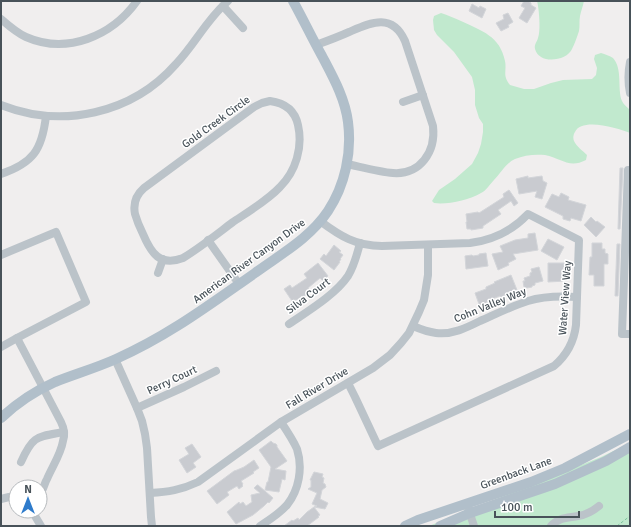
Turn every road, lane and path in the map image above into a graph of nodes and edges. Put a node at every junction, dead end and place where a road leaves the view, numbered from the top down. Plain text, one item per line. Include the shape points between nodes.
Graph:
1 (137, 1) edge
2 (293, 1) edge
3 (226, 3) edge
4 (1, 19) edge
5 (243, 28) dead end
6 (316, 46) junction
7 (630, 62) edge
8 (630, 92) edge
9 (423, 95) junction
10 (403, 102) dead end
11 (1, 105) edge
12 (46, 116) junction
13 (347, 164) junction
14 (630, 170) edge
15 (1, 174) edge
16 (629, 187) edge
17 (320, 220) junction
18 (208, 240) junction
19 (360, 244) junction
20 (428, 245) junction
21 (1, 255) edge
22 (163, 259) junction
23 (158, 273) dead end
24 (239, 284) junction
25 (577, 296) junction
26 (626, 317) edge
27 (289, 324) dead end
28 (413, 326) junction
29 (630, 334) edge
30 (17, 338) junction
31 (1, 347) edge
32 (115, 359) junction
33 (216, 371) dead end
34 (348, 383) junction
35 (43, 388) junction
36 (137, 408) junction
37 (1, 418) edge
38 (281, 422) junction
39 (64, 432) junction
40 (630, 434) edge
41 (630, 447) edge
42 (21, 462) dead end
43 (46, 479) edge
44 (150, 493) junction
45 (599, 506) dead end
46 (468, 508) junction
47 (630, 516) edge
48 (152, 526) edge
49 (260, 526) edge
50 (405, 526) edge
51 (440, 526) edge
52 (474, 526) edge
53 (551, 526) edge
54 (617, 526) edge

1 - 4 street via 110,28 88,39 71,43 38,41 18,33
2 - 6 main road, American River Canyon Drive
3 - 5 street
3 - 12 street via 175,66 137,96 98,112
6 - 9 street via 369,24 391,25 403,37
6 - 13 main road, American River Canyon Drive via 335,81 345,108 349,134
7 - 8 street
9 - 10 street
9 - 13 street via 434,134 431,150 422,163 412,170 392,173
11 - 12 street
12 - 15 street via 41,142 35,152 24,164
13 - 17 main road, American River Canyon Drive via 335,199
14 - 16 street
16 - 26 street
17 - 19 street, Water View Way via 344,237
17 - 24 main road, American River Canyon Drive via 299,241
18 - 22 street, Gold Creek Circle via 179,260
18 - 22 street, Gold Creek Circle via 280,188 291,172 299,149 299,130 296,116 283,104 270,101 254,107 141,191 135,202 136,218 150,250
18 - 24 street
19 - 20 street, Water View Way
19 - 27 street, Silva Court via 353,266 343,283
20 - 25 street, Water View Way via 488,240 506,232 528,214 579,240
20 - 28 street, Fall River Drive via 427,288
21 - 30 street via 56,232 86,302
22 - 23 street
24 - 32 main road, American River Canyon Drive via 182,324
25 - 28 street, Cohn Valley Way via 552,296 529,300 452,332 428,332
25 - 34 street, Water View Way via 576,330 573,341 565,355 554,366 378,446
26 - 29 street via 622,334
28 - 34 street, Fall River Drive via 386,358
30 - 31 street
30 - 35 street
32 - 35 main road, American River Canyon Drive
32 - 36 street
33 - 36 street, Perry Court
34 - 38 street, Fall River Drive
35 - 37 main road, American River Canyon Drive via 19,402
35 - 39 street
36 - 44 street via 144,428
38 - 44 street, Fall River Drive via 198,482 174,491
38 - 49 street via 298,452 298,483 287,505
39 - 42 street via 34,440
39 - 43 street via 62,447
40 - 46 main road, Greenback Lane via 565,468
41 - 46 main road, Greenback Lane via 555,484
44 - 48 street
45 - 53 street via 583,515 558,520
46 - 50 main road, Greenback Lane via 418,520
46 - 51 main road, Greenback Lane
46 - 52 street
47 - 54 path

